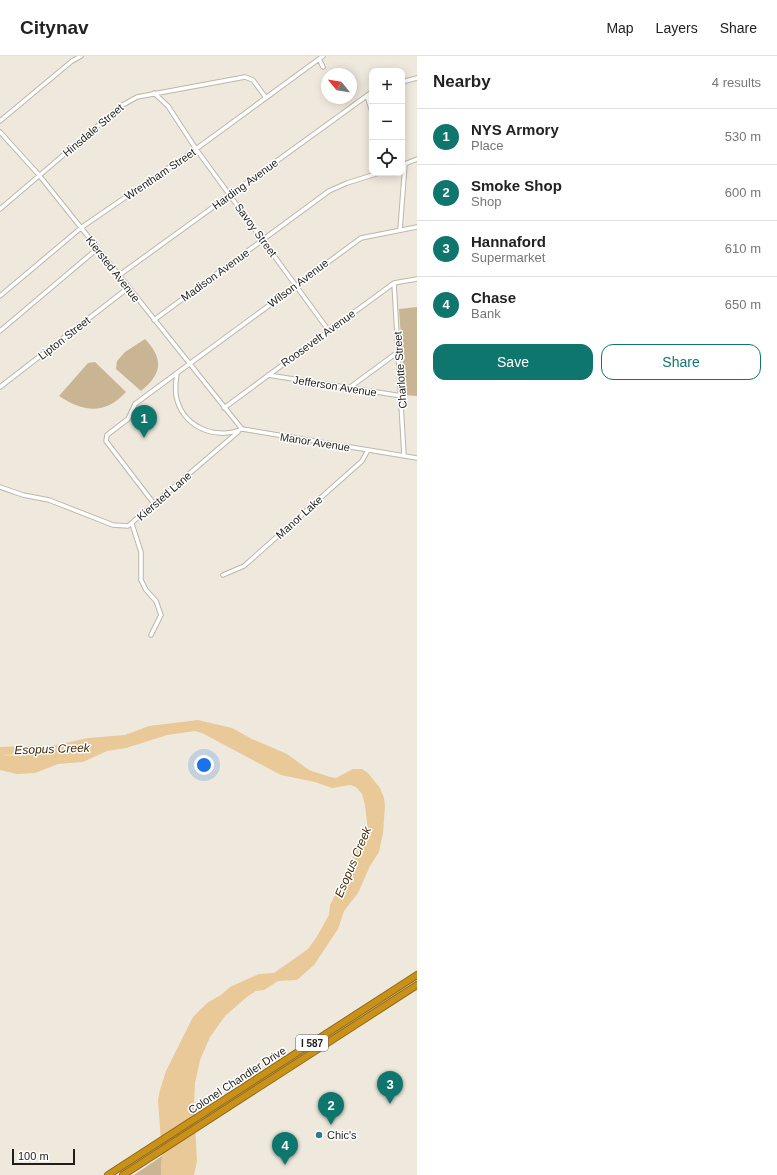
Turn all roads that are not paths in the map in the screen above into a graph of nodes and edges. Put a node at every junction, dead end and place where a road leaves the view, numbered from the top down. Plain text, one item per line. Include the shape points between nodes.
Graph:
1 (81, 56) edge
2 (323, 56) edge
3 (319, 59) junction
4 (324, 67) dead end
5 (417, 78) edge
6 (405, 81) edge
7 (154, 93) junction
8 (367, 96) joint
9 (266, 98) junction
10 (370, 104) edge
11 (0, 121) edge
12 (0, 132) edge
13 (196, 149) junction
14 (417, 159) edge
15 (405, 164) edge
16 (39, 175) junction
17 (369, 176) edge
18 (403, 176) edge
19 (230, 195) junction
20 (0, 209) edge
21 (82, 227) junction
22 (417, 227) edge
23 (400, 230) junction
24 (263, 240) junction
25 (97, 249) junction
26 (118, 276) junction
27 (417, 279) edge
28 (394, 283) junction
29 (296, 285) junction
30 (128, 288) junction
31 (0, 295) edge
32 (154, 320) junction
33 (0, 330) edge
34 (329, 331) junction
35 (398, 352) junction
36 (189, 364) junction
37 (177, 373) junction
38 (268, 375) junction
39 (0, 387) edge
40 (349, 388) junction
41 (402, 396) junction
42 (224, 408) junction
43 (242, 429) junction
44 (368, 450) junction
45 (404, 456) junction
46 (417, 458) edge
47 (0, 487) edge
48 (155, 504) junction
49 (132, 524) junction
50 (223, 576) dead end
51 (151, 635) dead end
52 (417, 975) edge
53 (417, 985) edge
54 (108, 1175) edge
55 (123, 1175) edge

1 - 11 street
2 - 3 street, Wrentham Street
3 - 4 street
3 - 9 street, Wrentham Street
5 - 6 street
7 - 9 street, Hinsdale Street via 245,77 253,80
7 - 13 street, Savoy Street via 168,106
7 - 16 street, Hinsdale Street via 137,97 121,106
8 - 10 street
8 - 19 street, Harding Avenue
9 - 13 street, Wrentham Street
12 - 16 street, Kiersted Avenue
13 - 19 street, Savoy Street
13 - 21 street, Wrentham Street
14 - 15 street
16 - 20 street, Hinsdale Street
16 - 21 street, Kiersted Avenue
17 - 24 street, Madison Avenue via 337,186
18 - 23 street
19 - 24 street, Savoy Street
19 - 26 street, Harding Avenue
21 - 25 street, Kiersted Avenue
21 - 31 street, Wrentham Street
22 - 23 street, Wilson Avenue
23 - 29 street, Wilson Avenue via 361,238
24 - 29 street, Savoy Street
24 - 32 street, Madison Avenue
25 - 26 street, Kiersted Avenue
25 - 33 street
26 - 30 street, Kiersted Avenue
27 - 28 street, Roosevelt Avenue
28 - 34 street, Roosevelt Avenue
28 - 35 street, Charlotte Street
29 - 34 street, Savoy Street
29 - 36 street, Wilson Avenue
30 - 32 street, Kiersted Avenue
30 - 39 street, Lipton Street
32 - 36 street, Kiersted Avenue
34 - 38 street, Roosevelt Avenue
35 - 40 street
35 - 41 street, Charlotte Street
36 - 37 street, Wilson Avenue
36 - 42 street, Kiersted Avenue
37 - 43 street via 179,403 188,419 214,433 233,433
37 - 48 street, Wilson Avenue via 135,404 128,419 105,438
38 - 40 street, Jefferson Avenue
38 - 42 street, Roosevelt Avenue
40 - 41 street, Jefferson Avenue
41 - 45 street, Charlotte Street
42 - 43 street
43 - 44 street, Manor Avenue
43 - 48 street, Kiersted Lane
44 - 45 street, Manor Avenue
44 - 50 street, Manor Lake via 362,462 244,566
45 - 46 street, Manor Avenue
47 - 49 street, Kiersted Lane via 22,495 49,500 113,525 123,527
48 - 49 street, Kiersted Lane
49 - 51 street via 141,552 141,580 156,601 161,615
52 - 54 highway, Colonel Chandler Drive / I 587
53 - 55 highway, Colonel Chandler Drive / I 587

